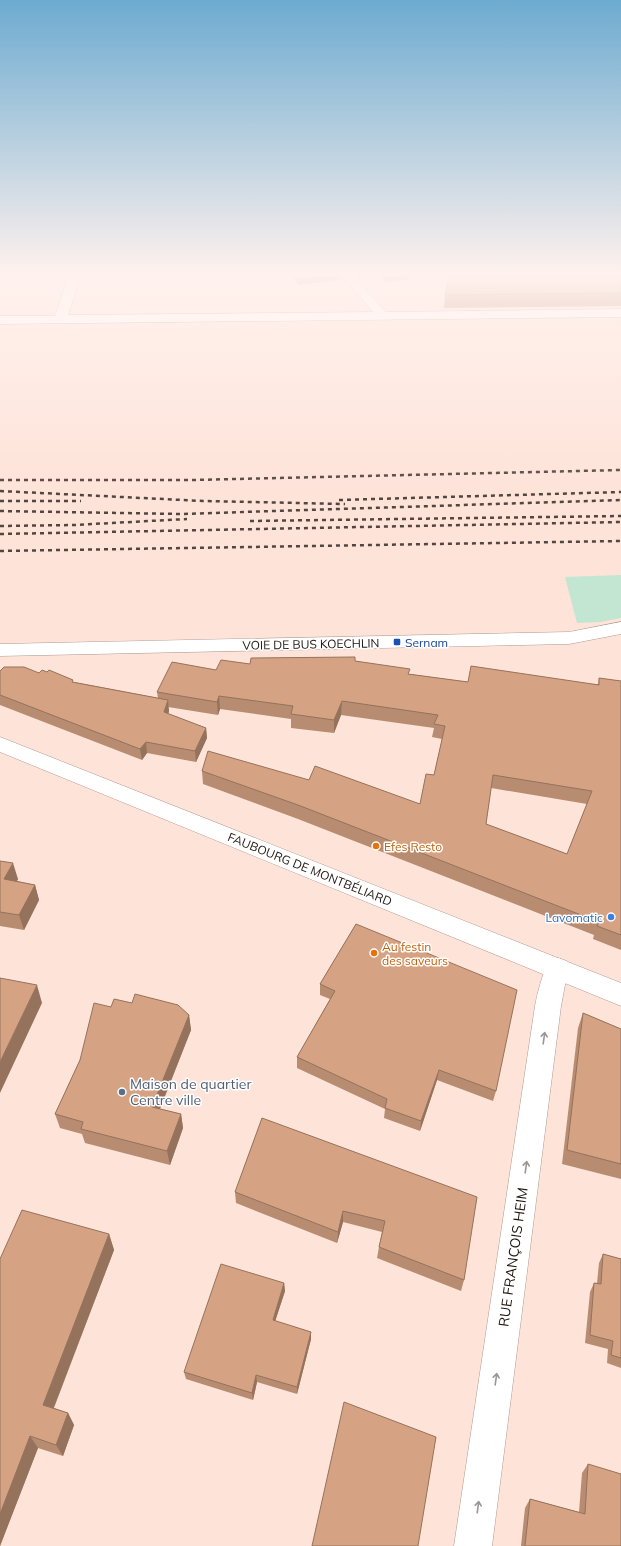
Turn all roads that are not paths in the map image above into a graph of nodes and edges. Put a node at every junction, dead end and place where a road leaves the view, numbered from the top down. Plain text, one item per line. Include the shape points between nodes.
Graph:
1 (621, 628) edge
2 (0, 650) edge
3 (0, 744) edge
4 (558, 969) junction
5 (621, 995) edge
6 (473, 1546) edge

1 - 2 street, VOIE DE BUS KOECHLIN via 569,638
3 - 4 street, FAUBOURG DE MONTBÉLIARD
4 - 5 street, FAUBOURG DE MONTBÉLIARD
6 -> 4 street, RUE FRANÇOIS HEIM via 548,1006

